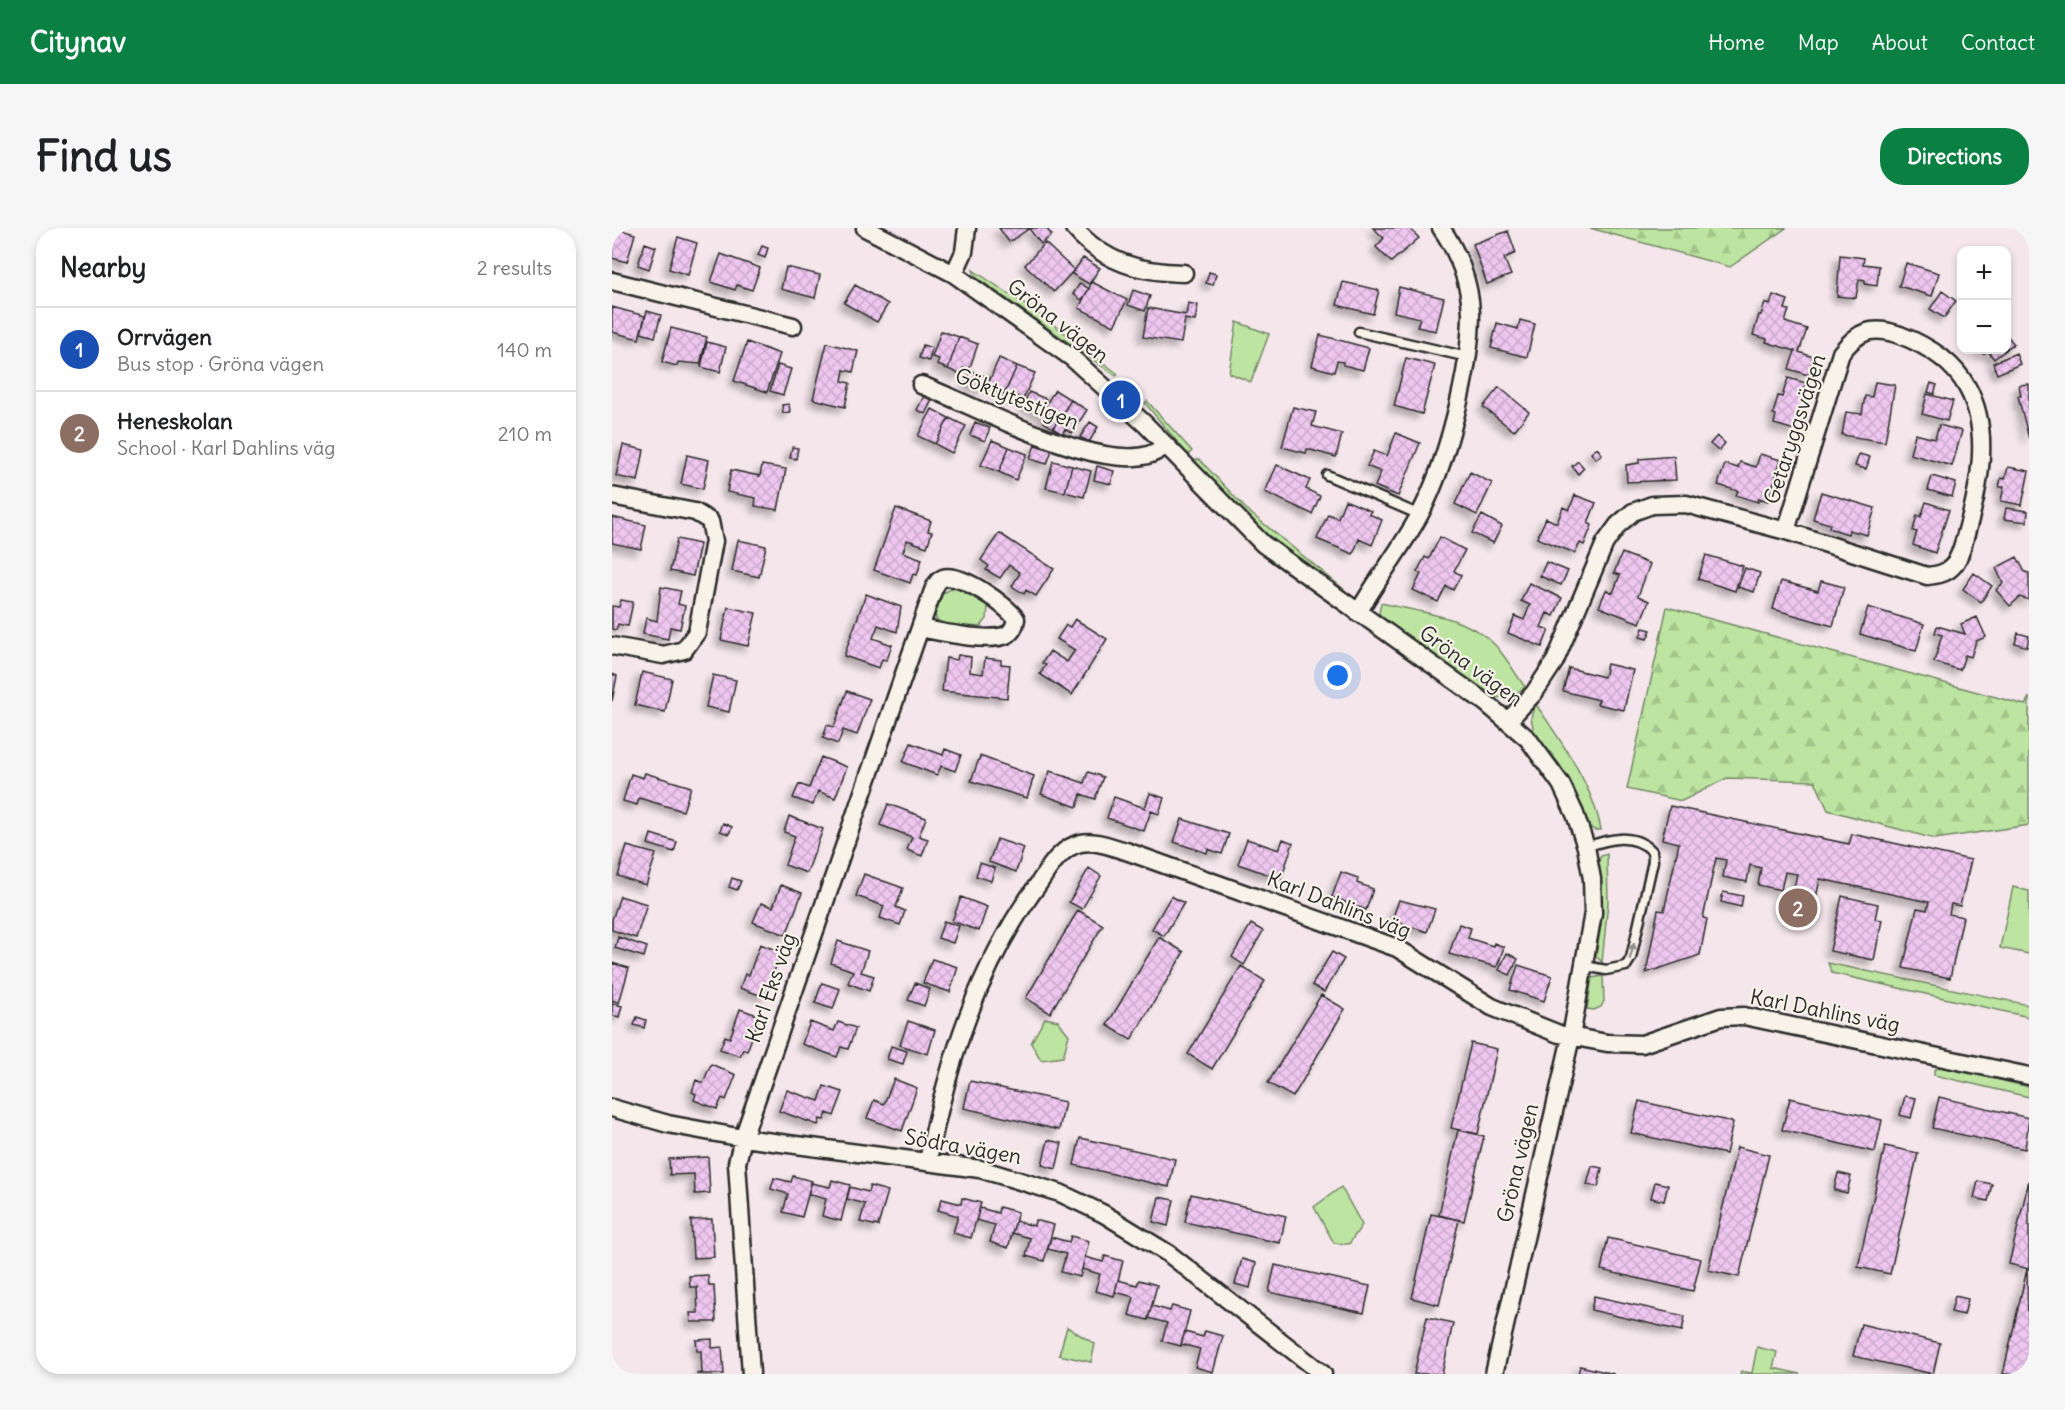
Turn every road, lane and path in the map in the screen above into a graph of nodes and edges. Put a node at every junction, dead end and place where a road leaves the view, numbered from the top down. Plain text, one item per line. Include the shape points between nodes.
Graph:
1 (865, 228) edge
2 (967, 228) edge
3 (1074, 228) edge
4 (1441, 228) edge
5 (1185, 273) dead end
6 (954, 274) junction
7 (612, 281) edge
8 (793, 326) dead end
9 (1359, 332) dead end
10 (1468, 357) junction
11 (921, 385) dead end
12 (1165, 445) junction
13 (1327, 475) dead end
14 (612, 496) edge
15 (1420, 515) junction
16 (1786, 531) junction
17 (1358, 612) junction
18 (920, 628) junction
19 (612, 645) edge
20 (1508, 721) junction
21 (1586, 847) junction
22 (1585, 966) junction
23 (1571, 1037) junction
24 (2029, 1076) edge
25 (612, 1108) edge
26 (742, 1138) junction
27 (928, 1161) junction
28 (750, 1374) edge
29 (1323, 1374) edge
30 (1494, 1374) edge

1 - 6 street, Gröna vägen
2 - 6 street via 964,252
3 - 5 street via 1118,262 1142,271
4 - 10 street via 1465,278 1471,311
6 - 12 street, Gröna vägen via 1072,358
7 - 8 street
9 - 10 lane
10 - 15 street via 1436,476
11 - 12 street, Göktytestigen via 1010,424 1106,457 1144,456 1159,452
12 - 17 street, Gröna vägen via 1263,544
13 - 15 lane
14 - 19 street via 695,513 710,522 714,541 698,632 684,650 663,655
15 - 17 street
16 - 16 street, Getaryggsvägen via 1927,576 1939,575 1952,567 1969,522 1981,458 1975,407 1968,387 1952,367 1933,351 1894,333 1879,330 1852,338 1841,353
16 - 20 street, Getaryggsvägen via 1686,504 1652,505 1633,512 1605,543 1555,661 1534,693
17 - 20 street, Gröna vägen
18 - 18 street, Karl Eks väg via 935,585 950,577 966,582 1010,610 1016,619 1006,636
18 - 26 street, Karl Eks väg
20 - 21 street, Gröna vägen via 1561,784
21 - 22 street, Gröna vägen via 1593,913
22 -> 21 lane via 1606,970 1626,966 1653,861 1652,850 1637,841 1609,838
22 - 23 street, Gröna vägen
23 - 24 street, Karl Dahlins väg via 1642,1044 1721,1017 1744,1016
23 - 27 street, Karl Dahlins väg via 1492,1007 1397,948 1126,851 1097,842 1082,843 1053,863 995,950 959,1034 941,1093
23 - 30 street, Gröna vägen
25 - 26 street, Södra vägen
26 - 27 street, Södra vägen
26 - 28 street, Karl Eks väg via 737,1163
27 - 29 street, Södra vägen via 1022,1179 1104,1214 1169,1254

